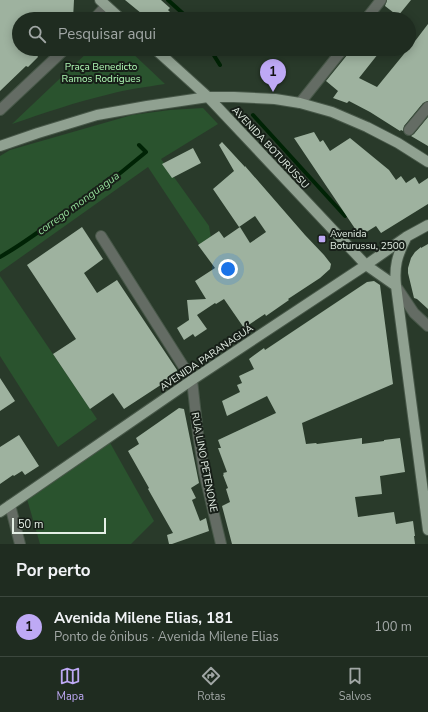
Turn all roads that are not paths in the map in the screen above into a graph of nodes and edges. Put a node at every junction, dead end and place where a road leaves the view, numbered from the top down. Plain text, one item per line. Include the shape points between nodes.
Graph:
1 (381, 0) edge
2 (103, 3) edge
3 (98, 12) edge
4 (113, 12) edge
5 (372, 12) edge
6 (58, 56) edge
7 (163, 56) edge
8 (337, 56) edge
9 (208, 97) junction
10 (300, 103) junction
11 (428, 107) edge
12 (0, 110) edge
13 (409, 130) dead end
14 (0, 146) edge
15 (428, 162) edge
16 (428, 225) edge
17 (101, 236) dead end
18 (406, 237) junction
19 (366, 265) junction
20 (396, 286) junction
21 (428, 326) edge
22 (192, 380) junction
23 (10, 505) junction
24 (0, 512) edge
25 (428, 530) edge
26 (20, 544) edge
27 (221, 544) edge

1 - 5 street
2 - 3 street
2 - 4 main road
6 - 12 street
7 - 9 main road, AVENIDA BOTURUSSU
8 - 10 street
9 - 10 main road via 275,99
9 - 14 main road via 97,115
9 - 19 main road, AVENIDA BOTURUSSU
10 - 15 main road via 332,112 367,127
11 - 13 street
16 - 18 main road, AVENIDA PARANAGUÁ
17 - 22 street
18 - 19 main road, AVENIDA PARANAGUÁ
18 - 20 main road via 396,261
19 - 20 main road, AVENIDA BOTURUSSU
19 - 22 main road, AVENIDA PARANAGUÁ
20 - 21 street via 414,313
20 - 25 main road
22 - 23 main road, AVENIDA PARANAGUÁ
22 - 27 street, RUA LINO PETENONE via 204,472
23 - 24 main road, AVENIDA PARANAGUÁ
23 - 26 street

